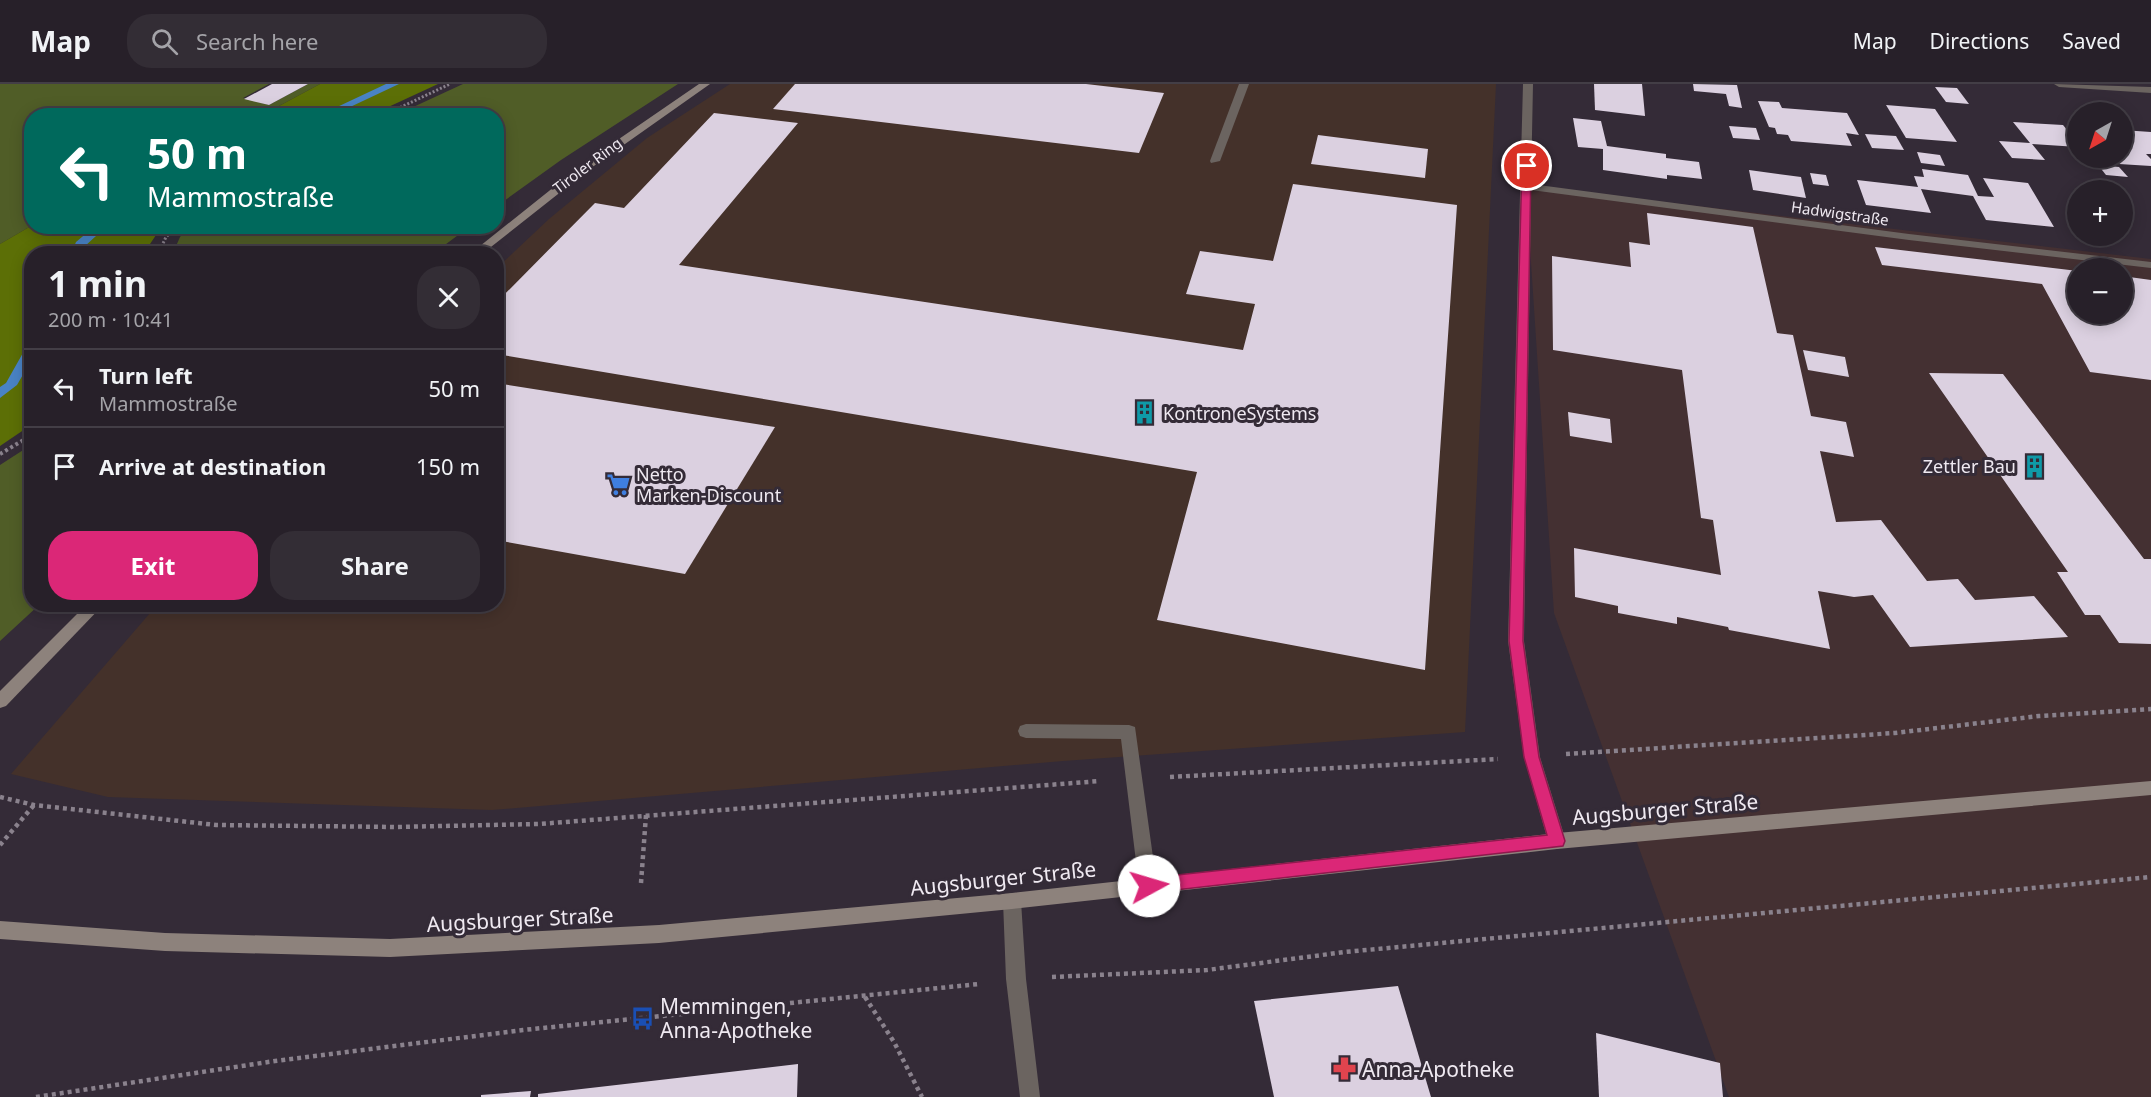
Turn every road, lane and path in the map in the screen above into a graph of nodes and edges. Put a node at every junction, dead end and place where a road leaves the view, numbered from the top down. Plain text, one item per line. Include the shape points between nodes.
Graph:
1 (450, 84) edge
2 (705, 84) edge
3 (1245, 84) edge
4 (1528, 84) edge
5 (2059, 84) edge
6 (2151, 90) edge
7 (399, 108) edge
8 (1215, 161) dead end
9 (1526, 186) junction
10 (504, 229) edge
11 (499, 234) edge
12 (484, 246) edge
13 (2151, 265) edge
14 (24, 440) edge
15 (0, 454) edge
16 (89, 612) edge
17 (0, 701) edge
18 (2151, 709) edge
19 (1026, 731) dead end
20 (1532, 757) junction
21 (1135, 779) junction
22 (2151, 788) edge
23 (0, 797) edge
24 (34, 805) junction
25 (646, 815) junction
26 (1557, 841) junction
27 (0, 845) edge
28 (2151, 877) edge
29 (641, 883) dead end
30 (1149, 886) junction
31 (1012, 901) junction
32 (0, 930) edge
33 (1016, 980) junction
34 (865, 998) junction
35 (36, 1097) edge
36 (922, 1097) edge
37 (1030, 1097) edge

1 - 7 path
2 - 10 street, Tiroler Ring via 624,138
3 - 8 street
4 - 9 street
5 - 6 street
9 - 13 street, Hadwigstraße
9 - 20 street via 1516,641
11 - 12 street, Tiroler Ring
14 - 15 path
16 - 17 street
18 - 20 path via 2038,716 1895,733
19 - 21 street via 1130,732
20 - 21 path
20 - 26 street
21 - 25 path
21 - 30 street
22 - 26 street, Augsburger Straße
23 - 24 path
24 - 25 path via 216,825 294,827 539,824
24 - 27 path
25 - 29 path
26 - 30 street, Augsburger Straße
28 - 33 path via 1346,952 1207,970
30 - 31 street, Augsburger Straße
31 - 32 street, Augsburger Straße via 659,934 390,948 165,942
31 - 33 street
33 - 34 path
33 - 37 street
34 - 35 path via 511,1032 275,1061
34 - 36 path via 894,1042

